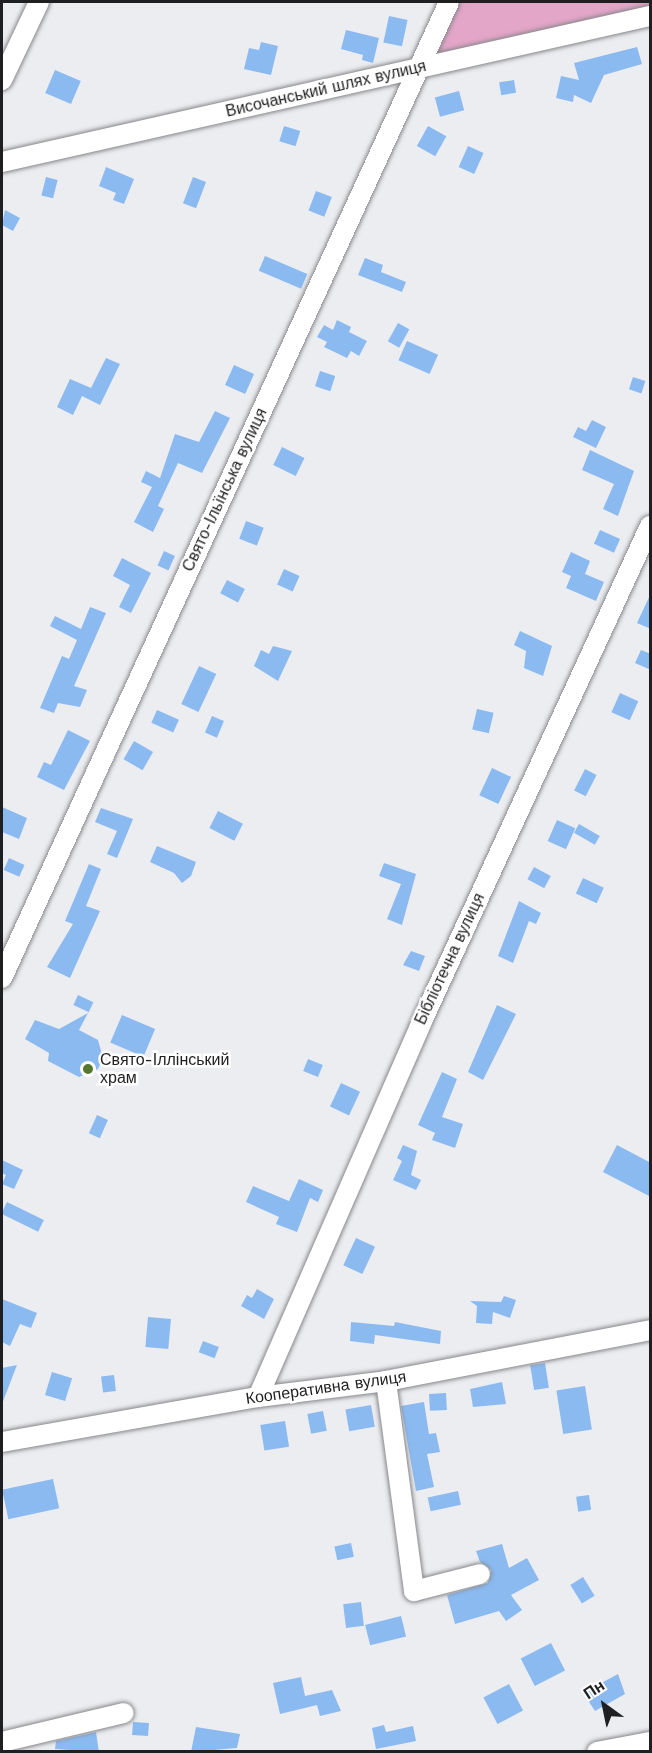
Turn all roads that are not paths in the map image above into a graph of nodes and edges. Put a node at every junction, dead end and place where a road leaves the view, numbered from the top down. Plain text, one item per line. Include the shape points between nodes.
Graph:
1 (39, 2) edge
2 (448, 2) edge
3 (651, 16) edge
4 (419, 68) junction
5 (2, 80) edge
6 (2, 162) edge
7 (651, 526) edge
8 (2, 978) edge
9 (651, 1330) edge
10 (386, 1381) junction
11 (258, 1397) junction
12 (2, 1442) edge
13 (480, 1574) dead end
14 (124, 1713) dead end
15 (2, 1742) edge
16 (651, 1742) edge
17 (597, 1752) edge

1 - 5 street
2 - 4 street, Свято-Ільїнська вулиця
3 - 4 street, Височанський шлях вулиця
4 - 6 street, Височанський шлях вулиця
4 - 8 street, Свято-Ільїнська вулиця
7 - 11 street, Бібліотечна вулиця via 423,1019
9 - 10 street, Кооперативна вулиця
10 - 11 street, Кооперативна вулиця
10 - 13 street via 414,1591
11 - 12 street, Кооперативна вулиця
14 - 15 street
16 - 17 street

